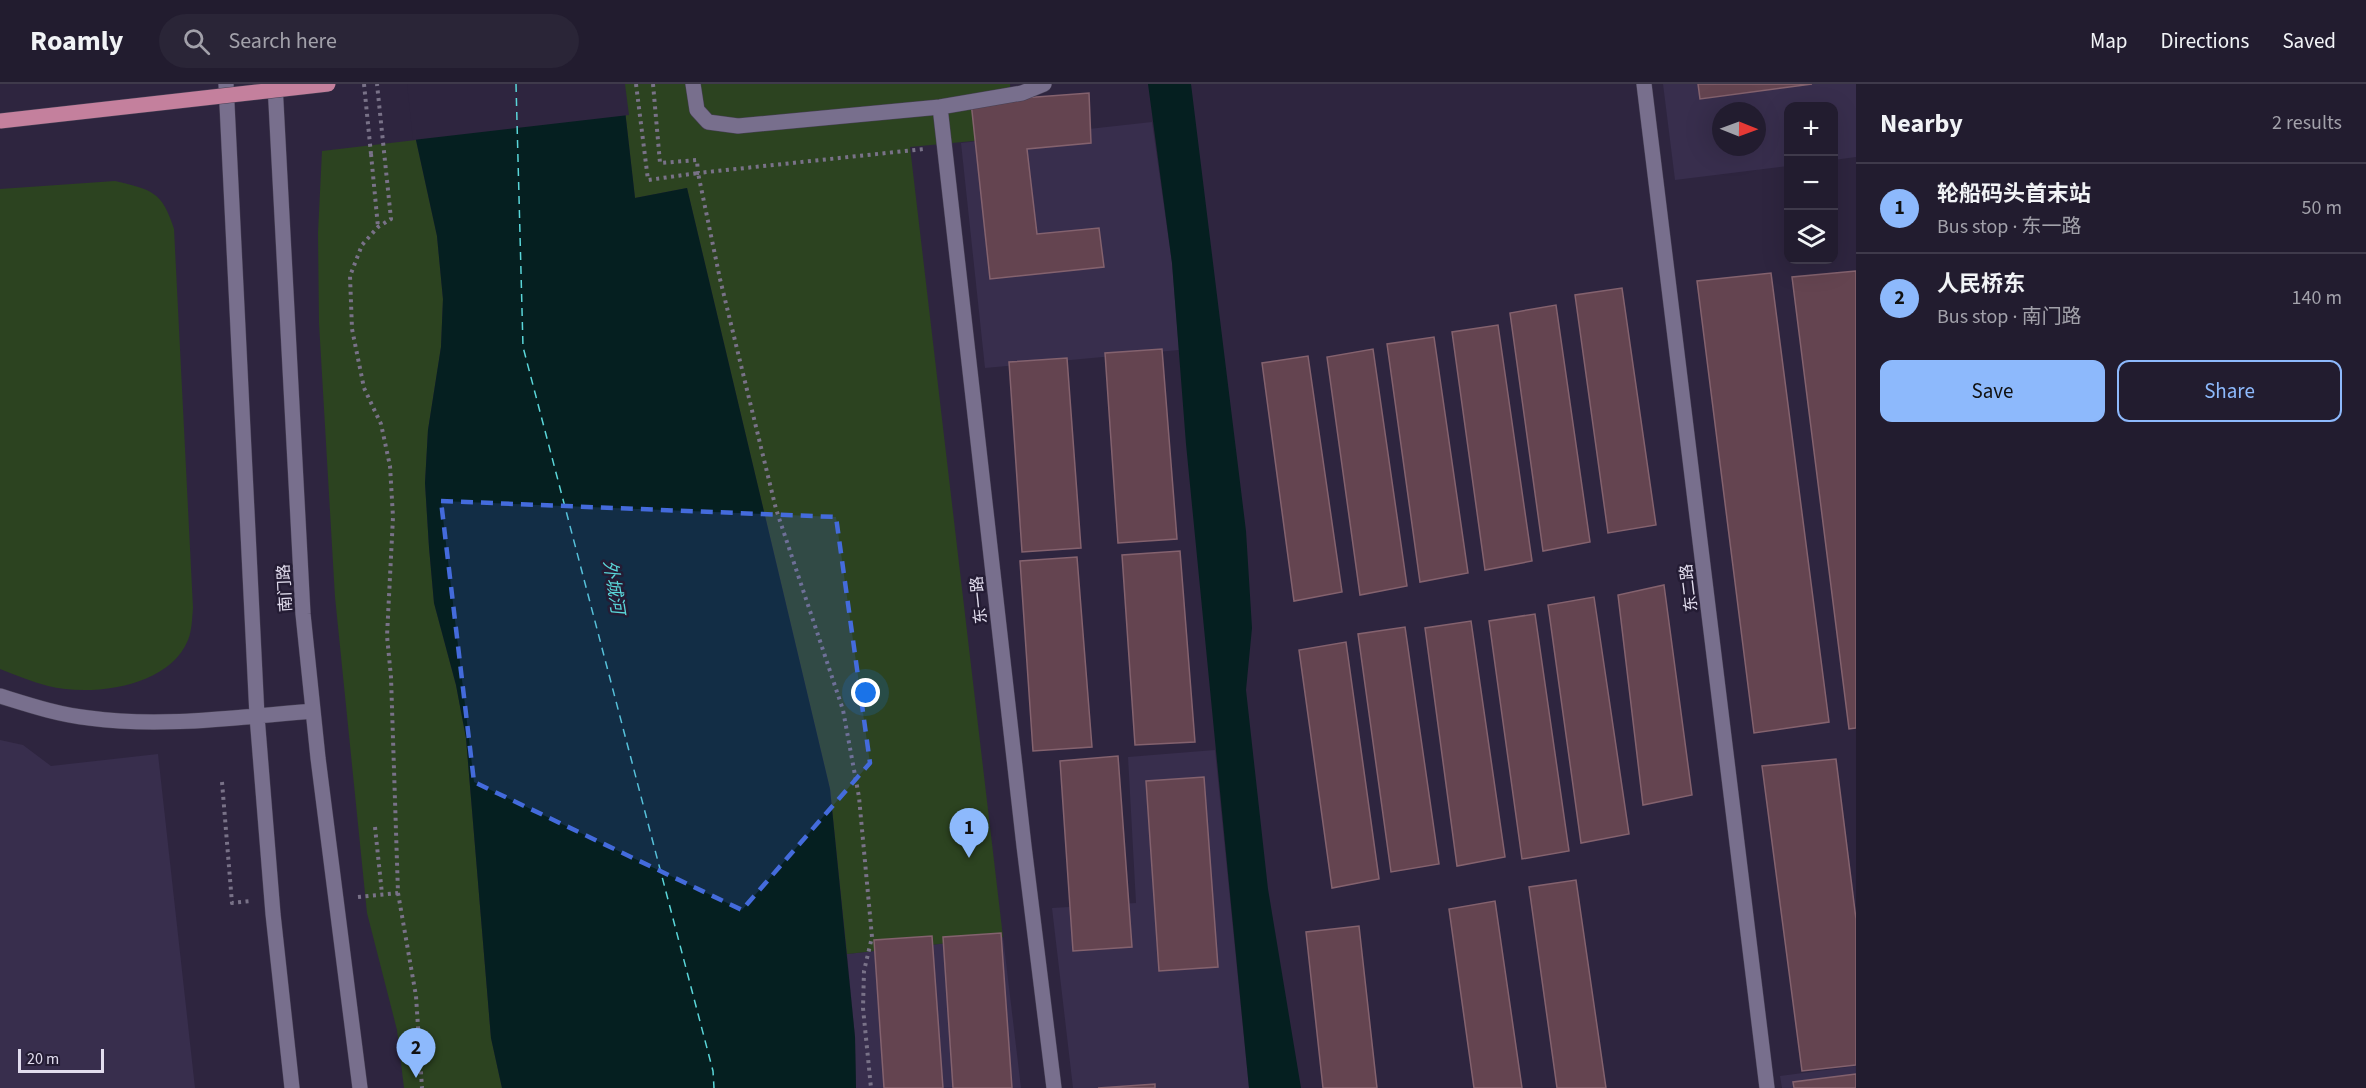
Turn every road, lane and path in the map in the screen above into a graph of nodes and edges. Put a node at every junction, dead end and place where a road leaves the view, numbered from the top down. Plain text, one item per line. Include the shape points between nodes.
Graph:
1 (226, 84) edge
2 (275, 84) edge
3 (328, 84) edge
4 (364, 84) edge
5 (377, 84) edge
6 (636, 84) edge
7 (653, 84) edge
8 (693, 84) edge
9 (1044, 84) edge
10 (1644, 84) edge
11 (940, 107) junction
12 (0, 121) edge
13 (945, 146) junction
14 (698, 173) junction
15 (378, 227) junction
16 (0, 696) edge
17 (313, 711) junction
18 (257, 716) junction
19 (222, 782) dead end
20 (375, 827) dead end
21 (398, 893) junction
22 (232, 903) dead end
23 (292, 1088) edge
24 (360, 1088) edge
25 (422, 1088) edge
26 (871, 1088) edge
27 (1054, 1088) edge
28 (1767, 1088) edge

1 - 18 street, 南门路
2 - 17 street, 南门路 via 303,614
3 - 12 main road, bridge
4 - 15 path, bridge
5 - 15 path via 391,219
6 - 14 path via 648,180
7 - 14 path via 660,163 697,160
8 - 11 street via 697,110 708,123 738,126
9 - 11 street via 1022,93
10 - 28 street, 东二路
11 - 13 street, 东一路
13 - 14 path
13 - 27 street, 东一路
14 - 26 path via 776,509 843,710 861,807 872,937 864,971 863,1008
15 - 21 path via 362,245 350,276 352,329 364,388 381,424 390,466 393,528 387,636
16 - 18 street via 51,711 110,721
17 - 18 street
17 - 24 street, 南门路
18 - 23 street, 南门路
19 - 22 path
20 - 21 path via 382,894
21 - 25 path via 416,996

